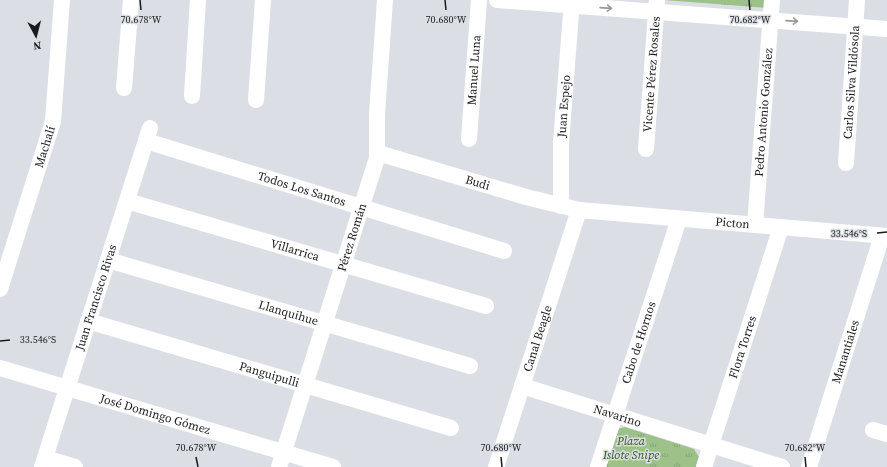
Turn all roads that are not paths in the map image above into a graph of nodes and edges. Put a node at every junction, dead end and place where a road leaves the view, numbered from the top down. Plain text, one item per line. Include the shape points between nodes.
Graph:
1 (62, 0) edge
2 (131, 0) edge
3 (198, 0) edge
4 (263, 0) edge
5 (385, 0) edge
6 (478, 0) edge
7 (497, 0) edge
8 (772, 0) edge
9 (857, 0) edge
10 (572, 3) edge
11 (656, 6) edge
12 (770, 20) junction
13 (855, 26) junction
14 (887, 29) edge
15 (124, 88) dead end
16 (192, 96) dead end
17 (256, 100) dead end
18 (148, 134) joint
19 (469, 139) dead end
20 (646, 149) dead end
21 (378, 153) junction
22 (846, 164) dead end
23 (126, 201) junction
24 (561, 206) junction
25 (361, 207) junction
26 (579, 210) junction
27 (678, 218) junction
28 (755, 225) junction
29 (781, 227) junction
30 (885, 236) edge
31 (504, 251) dead end
32 (108, 260) junction
33 (343, 264) junction
34 (0, 289) edge
35 (486, 306) dead end
36 (88, 321) junction
37 (324, 323) junction
38 (470, 366) dead end
39 (0, 368) edge
40 (305, 385) junction
41 (522, 386) junction
42 (67, 388) junction
43 (615, 415) junction
44 (451, 428) dead end
45 (711, 444) junction
46 (281, 460) edge
47 (43, 462) edge
48 (76, 467) edge
49 (334, 467) edge
50 (496, 467) edge
51 (598, 467) edge
52 (704, 467) edge
53 (782, 467) edge
54 (809, 467) edge

1 - 34 street, Machalí via 53,120
2 - 15 street
3 - 16 street
4 - 17 street
5 - 21 street, Pérez Román via 377,114
6 - 19 street, Manuel Luna
7 - 10 street
8 - 12 street, Pedro Antonio González
9 - 13 street, Carlos Silva Vildósola
10 -> 11 street
10 - 24 street, Juan Espejo via 561,143
11 - 12 street
11 - 20 street, Vicente Pérez Rosales
12 -> 13 street
12 - 28 street, Pedro Antonio González
13 - 14 street
13 - 22 street, Carlos Silva Vildósola
18 - 23 street, Juan Francisco Rivas
18 - 25 street, Todos Los Santos
21 - 24 street, Budi
21 - 25 street, Pérez Román
23 - 32 street, Juan Francisco Rivas
23 - 33 street, Villarrica
24 - 26 street, Budi
25 - 31 street, Todos Los Santos
25 - 33 street, Pérez Román
26 - 27 street, Picton
26 - 41 street, Canal Beagle
27 - 28 street, Picton
27 - 43 street, Cabo de Hornos
28 - 29 street, Picton
29 - 30 street, Picton
29 - 45 street, Flora Torres
30 - 54 street, Manantiales
32 - 36 street, Juan Francisco Rivas
32 - 37 street, Llanquihue
33 - 35 street, Villarrica
33 - 37 street, Pérez Román
36 - 40 street, Panguipulli
36 - 42 street, Juan Francisco Rivas
37 - 38 street, Llanquihue
37 - 40 street, Pérez Román
39 - 42 street, José Domingo Gómez
40 - 44 street, Panguipulli
40 - 46 street, Pérez Román
41 - 43 street, Navarino
41 - 50 street, Canal Beagle
42 - 46 street, José Domingo Gómez
42 - 47 street, Juan Francisco Rivas
43 - 45 street, Navarino
43 - 51 street, Cabo de Hornos
45 - 52 street, Flora Torres
45 - 53 street, Navarino
46 - 49 street, José Domingo Gómez
47 - 48 street

